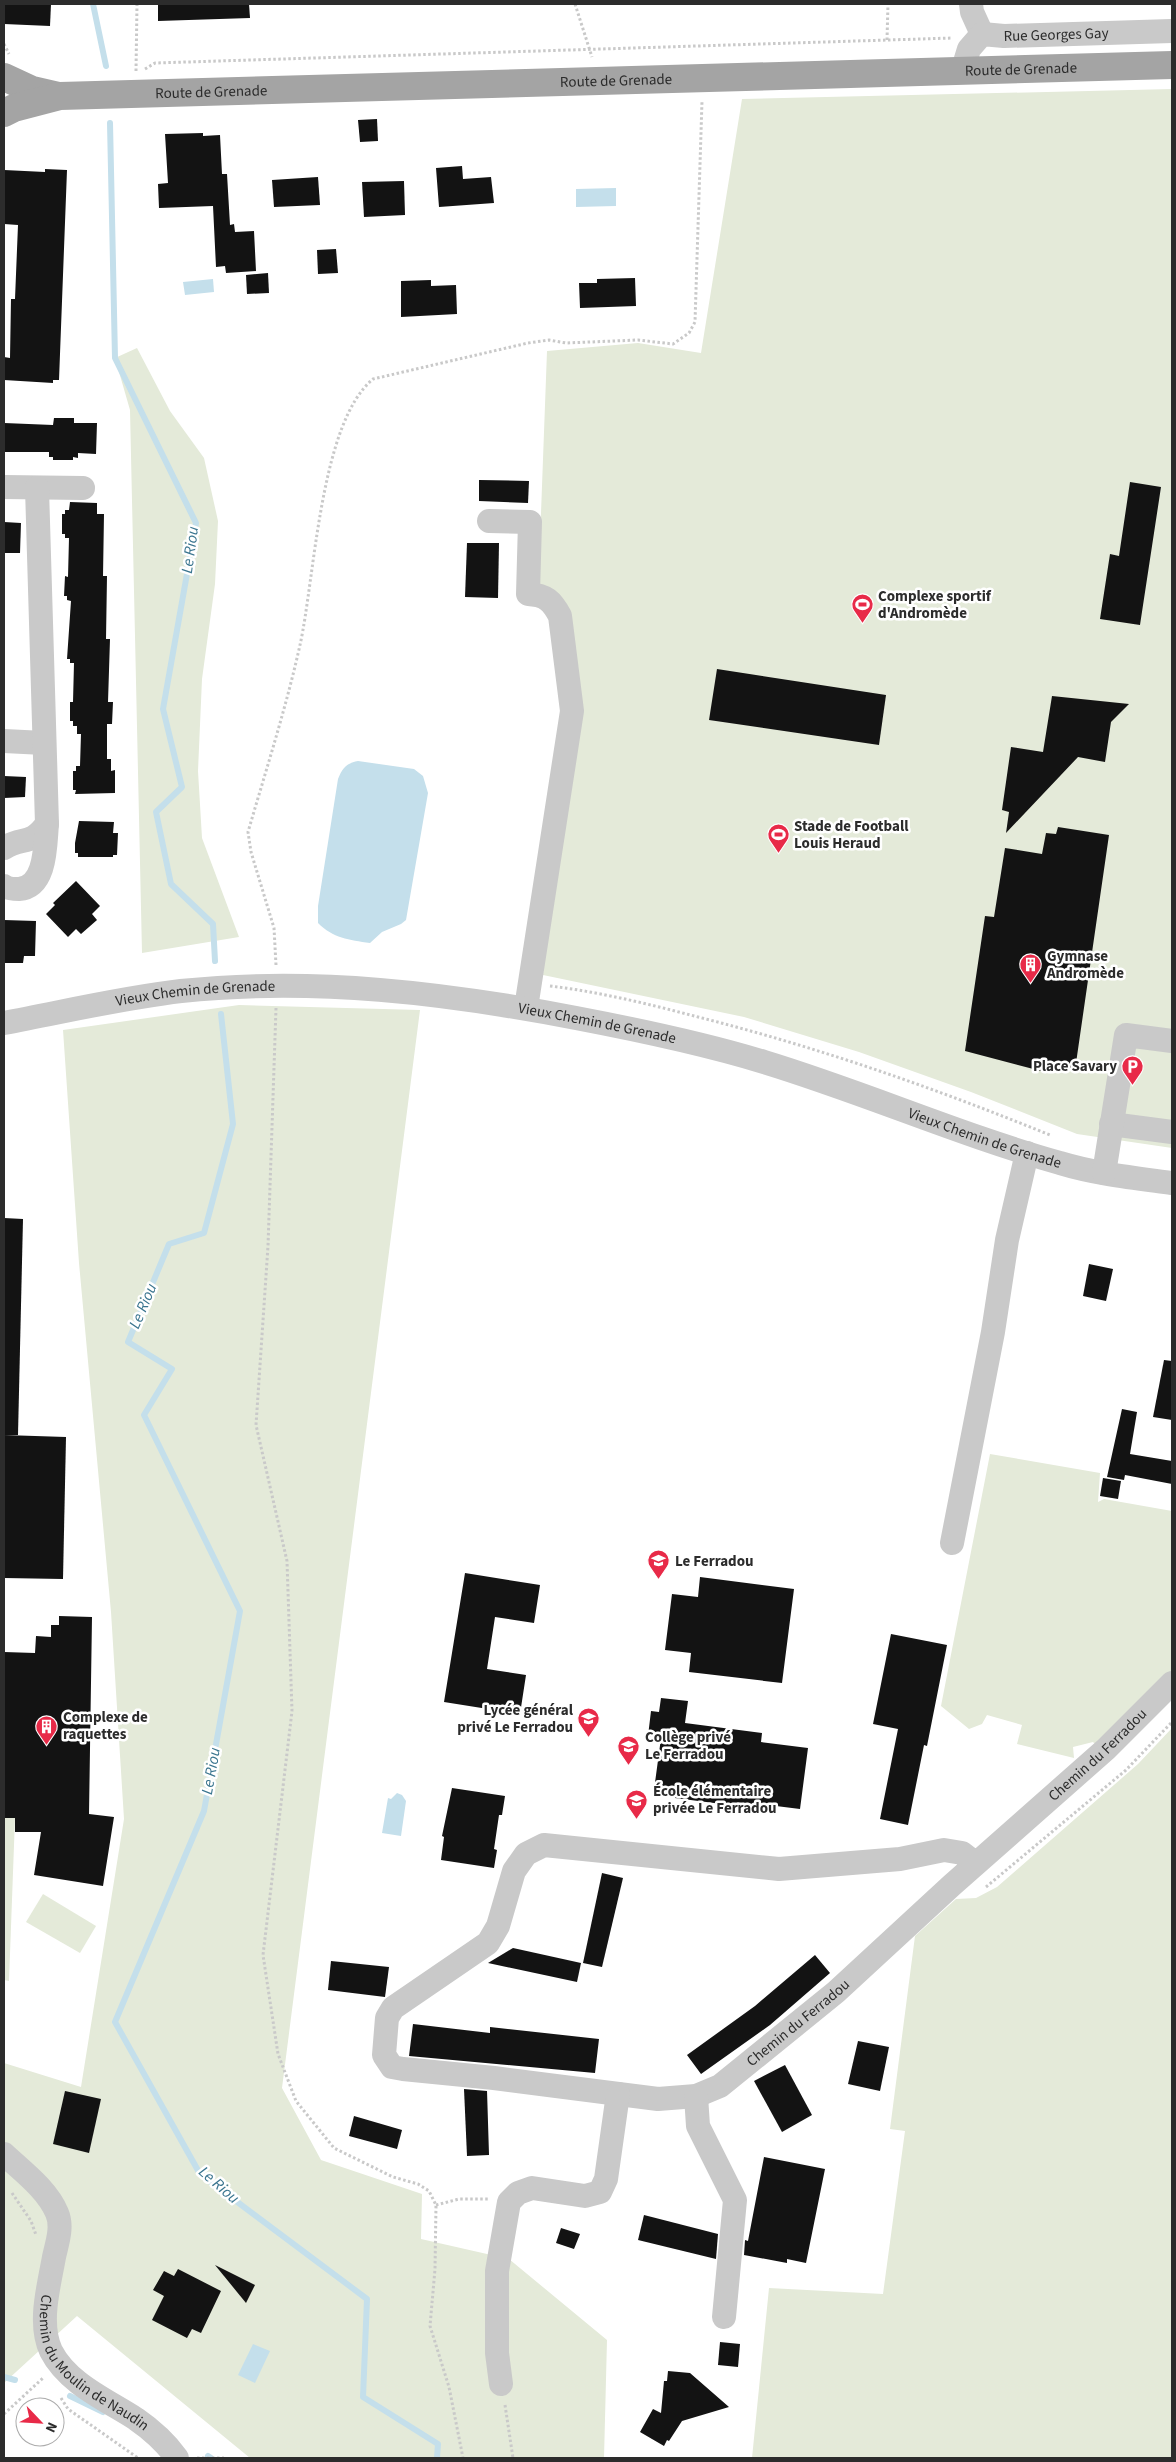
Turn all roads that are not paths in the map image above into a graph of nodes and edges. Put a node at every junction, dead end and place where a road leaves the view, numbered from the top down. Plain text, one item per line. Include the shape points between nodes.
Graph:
1 (972, 4) edge
2 (1172, 31) edge
3 (982, 34) junction
4 (1172, 64) edge
5 (962, 72) junction
6 (4, 77) edge
7 (60, 96) junction
8 (4, 113) edge
9 (4, 487) edge
10 (37, 488) junction
11 (83, 488) dead end
12 (489, 521) dead end
13 (4, 742) edge
14 (44, 743) junction
15 (47, 824) junction
16 (4, 848) edge
17 (4, 886) edge
18 (526, 1008) junction
19 (4, 1023) edge
20 (1172, 1041) edge
21 (1111, 1124) junction
22 (1172, 1132) edge
23 (1027, 1153) junction
24 (1104, 1173) junction
25 (1172, 1184) edge
26 (952, 1543) dead end
27 (1172, 1683) edge
28 (975, 1864) junction
29 (618, 2094) junction
30 (696, 2096) junction
31 (4, 2154) edge
32 (724, 2317) dead end
33 (501, 2384) road end
34 (188, 2458) edge

1 - 3 street via 972,12
2 - 3 street, Rue Georges Gay
3 - 5 street, Rue Georges Gay via 969,49
4 - 5 main road, Route de Grenade
5 - 7 main road, Route de Grenade
6 - 7 main road via 32,90
7 - 8 main road
9 - 10 street
10 - 11 street
10 - 14 street
12 - 18 street via 530,522 528,594 545,596 560,616 572,711
13 - 14 street
14 - 15 street
15 - 16 street via 39,835 29,841 11,843
15 - 17 street via 43,864 36,880 22,889
18 - 19 street, Vieux Chemin de Grenade via 368,988 276,986 134,997
18 - 23 street, Vieux Chemin de Grenade via 657,1033 763,1062
20 - 21 street via 1126,1034
21 - 22 street
21 - 24 street
23 - 24 street, Vieux Chemin de Grenade
23 - 26 street via 1007,1240 993,1332
24 - 25 street, Vieux Chemin de Grenade
27 - 28 street, Chemin du Ferradou via 1106,1749
28 - 29 street, Chemin du Ferradou via 962,1853 944,1850 900,1859 779,1869 544,1845 526,1854 514,1871 498,1926 488,1944 393,2008 387,2018 384,2055 392,2067 403,2069
28 - 30 street, Chemin du Ferradou via 836,1992 720,2086
29 - 30 street, Chemin du Ferradou via 658,2099
29 - 33 street via 606,2179 600,2192 585,2196 532,2188 518,2193 509,2202 497,2271 497,2353
30 - 32 street via 698,2126 735,2200
31 - 34 street, Chemin du Moulin de Naudin via 34,2181 57,2214 60,2233 46,2301 51,2350 74,2379 138,2420

